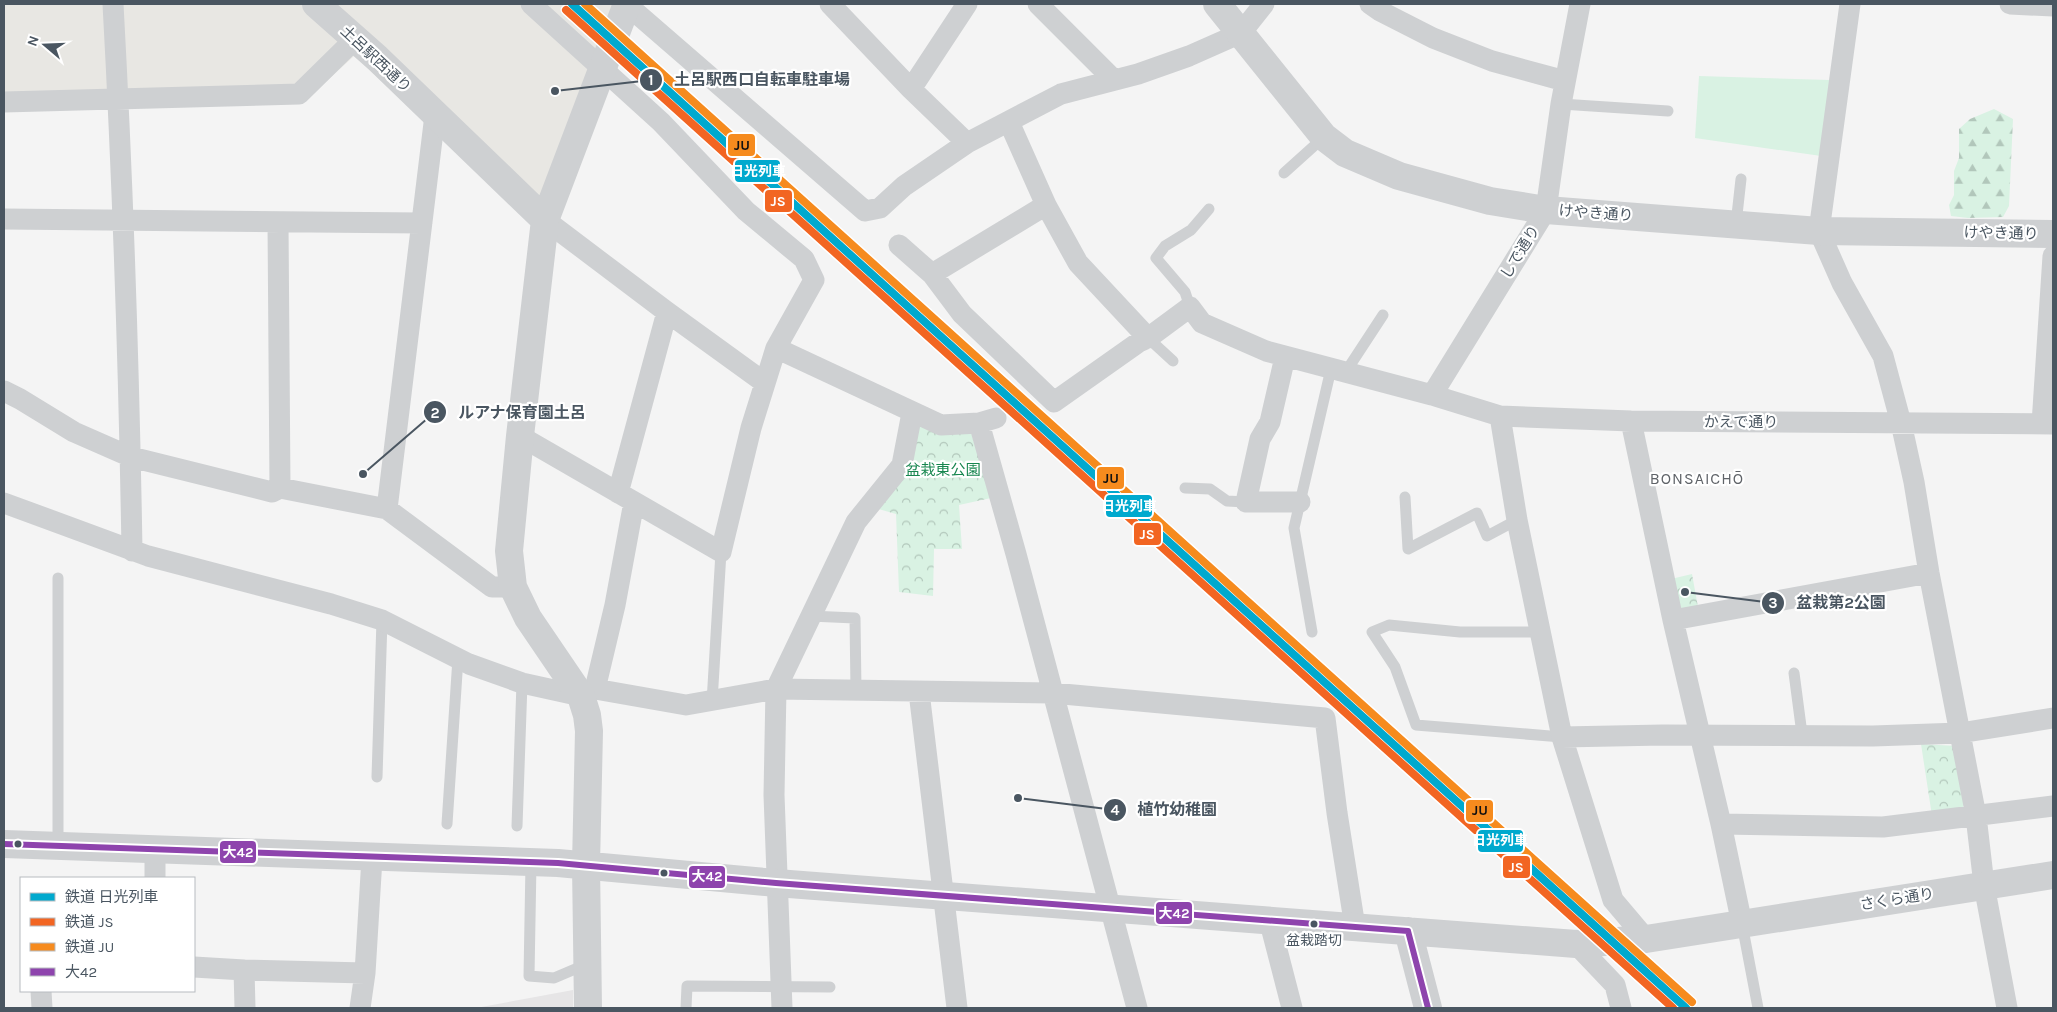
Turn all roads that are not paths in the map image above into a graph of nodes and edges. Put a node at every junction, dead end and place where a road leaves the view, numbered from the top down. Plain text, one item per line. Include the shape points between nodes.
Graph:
1 (113, 4) edge
2 (316, 4) edge
3 (531, 4) edge
4 (626, 4) edge
5 (830, 4) edge
6 (967, 4) edge
7 (1217, 4) edge
8 (1264, 4) edge
9 (1370, 4) edge
10 (1580, 4) edge
11 (1850, 4) edge
12 (2010, 4) edge
13 (2053, 6) edge
14 (1049, 8) edge
15 (1241, 33) junction
16 (355, 39) junction
17 (602, 70) junction
18 (1114, 80) junction
19 (1565, 82) junction
20 (911, 89) junction
21 (118, 98) junction
22 (4, 102) edge
23 (1562, 104) junction
24 (1668, 111) dead end
25 (435, 115) junction
26 (1009, 122) junction
27 (1324, 136) junction
28 (968, 143) junction
29 (1284, 172) dead end
30 (1741, 180) dead end
31 (1046, 205) junction
32 (1209, 209) dead end
33 (1546, 210) junction
34 (4, 219) edge
35 (122, 219) junction
36 (545, 220) junction
37 (278, 222) junction
38 (422, 224) junction
39 (1736, 224) junction
40 (1819, 231) junction
41 (2053, 234) edge
42 (899, 245) dead end
43 (2053, 256) edge
44 (932, 274) junction
45 (1190, 307) junction
46 (667, 312) junction
47 (1383, 315) dead end
48 (1148, 338) junction
49 (776, 348) junction
50 (1285, 357) junction
51 (1173, 361) dead end
52 (1338, 371) junction
53 (765, 383) junction
54 (4, 391) edge
55 (1432, 395) junction
56 (912, 413) junction
57 (1500, 416) junction
58 (1631, 421) junction
59 (1901, 423) junction
60 (2048, 424) edge
61 (520, 436) junction
62 (131, 457) junction
63 (280, 488) junction
64 (1185, 488) dead end
65 (626, 497) junction
66 (1405, 497) dead end
67 (1246, 502) junction
68 (1300, 502) junction
69 (4, 503) edge
70 (387, 509) junction
71 (1518, 520) junction
72 (132, 551) junction
73 (721, 552) junction
74 (1929, 573) junction
75 (58, 578) dead end
76 (513, 587) junction
77 (810, 616) junction
78 (382, 620) junction
79 (1673, 620) junction
80 (1312, 632) dead end
81 (1540, 632) junction
82 (458, 658) junction
83 (1794, 673) dead end
84 (522, 683) junction
85 (776, 689) junction
86 (856, 690) junction
87 (588, 692) junction
88 (919, 692) junction
89 (1052, 693) junction
90 (712, 702) junction
91 (2053, 718) edge
92 (1960, 733) junction
93 (1802, 734) junction
94 (1700, 736) junction
95 (1562, 737) junction
96 (377, 778) dead end
97 (2053, 806) edge
98 (1976, 816) junction
99 (447, 824) dead end
100 (1721, 824) junction
101 (518, 826) dead end
102 (4, 844) edge
103 (58, 846) junction
104 (155, 849) junction
105 (372, 858) junction
106 (531, 862) junction
107 (586, 865) junction
108 (2053, 875) edge
109 (154, 877) edge
110 (776, 883) junction
111 (1984, 885) junction
112 (942, 896) junction
113 (1110, 909) junction
114 (1269, 919) junction
115 (1742, 924) junction
116 (1355, 927) junction
117 (1408, 931) junction
118 (1646, 939) junction
119 (1576, 944) junction
120 (587, 964) junction
121 (195, 968) edge
122 (244, 970) junction
123 (365, 973) junction
124 (781, 986) junction
125 (830, 986) dead end
126 (41, 992) edge
127 (42, 1008) edge
128 (245, 1008) edge
129 (360, 1008) edge
130 (588, 1008) edge
131 (686, 1008) edge
132 (782, 1008) edge
133 (957, 1008) edge
134 (1137, 1008) edge
135 (1292, 1008) edge
136 (1428, 1008) edge
137 (1621, 1008) edge
138 (1758, 1008) edge
139 (2007, 1008) edge

1 - 21 street
2 - 16 street, 土呂駅西通り
3 - 17 street
4 - 17 street
4 - 28 street via 865,211 880,208 904,186
5 - 20 street
6 - 20 street
7 - 15 street, けやき通り
8 - 15 street
9 - 19 street via 1433,38 1492,62
10 - 19 street, しで通り
11 - 40 street
12 - 13 street
14 - 18 street
15 - 18 street via 1189,56
15 - 27 street, けやき通り
16 - 21 street via 299,94
16 - 25 street, 土呂駅西通り
17 - 36 street
17 - 49 street via 661,122 746,212 804,260 814,280
18 - 26 street via 1061,94
19 - 23 street, しで通り
20 - 28 street
21 - 22 street
21 - 35 street
23 - 24 lane
23 - 33 street, しで通り
25 - 36 street, 土呂駅西通り
25 - 38 street
26 - 28 street
26 - 31 street
27 - 29 lane
27 - 33 street, けやき通り via 1345,153 1398,176 1490,201
30 - 39 lane
31 - 44 street
31 - 48 street via 1078,263
32 - 45 lane via 1191,230 1165,246 1156,258 1184,292
33 - 39 street, けやき通り
33 - 55 street, しで通り
34 - 35 street
35 - 37 street
35 - 62 street
36 - 46 street
36 - 61 street
37 - 38 street
37 - 63 street
38 - 70 street
39 - 40 street, けやき通り
40 - 41 street, けやき通り
40 - 59 street via 1842,282 1883,356
42 - 44 street
43 - 60 street
44 - 48 street via 962,314 1054,402
45 - 48 street
45 - 50 street, かえで通り via 1202,323
46 - 53 street
46 - 65 street
47 - 52 lane
48 - 51 lane
49 - 53 street
49 - 56 street
50 - 52 street, かえで通り
50 - 67 street via 1270,422 1260,439
52 - 55 street, かえで通り
52 - 68 lane
53 - 73 street
54 - 62 street via 74,432
55 - 57 street, かえで通り
56 - 77 street via 902,465 856,522
56 - 89 street via 941,426 987,420 1016,554
57 - 58 street, かえで通り
57 - 71 street
58 - 59 street, かえで通り
58 - 79 street
59 - 60 street, かえで通り
59 - 74 street
61 - 65 street
61 - 76 street via 509,552
62 - 63 street via 272,492
62 - 72 street
63 - 70 street
64 - 67 lane via 1210,489 1227,501
65 - 73 street
65 - 87 street via 615,605
66 - 71 lane via 1408,549 1477,512 1487,536
67 - 68 street
68 - 80 lane via 1294,528
69 - 72 street
70 - 76 street via 492,588
71 - 81 street
72 - 78 street
73 - 90 lane
74 - 79 street
74 - 92 street
75 - 103 lane
76 - 87 street via 528,618
77 - 85 street
77 - 86 lane via 855,618
78 - 82 street
78 - 96 lane
79 - 94 street
81 - 95 street
81 - 95 lane via 1460,632 1389,625 1372,632 1395,666 1416,725
82 - 84 street
82 - 99 lane
83 - 93 lane
84 - 87 street
84 - 101 lane
85 - 86 street
85 - 90 street
85 - 110 street
86 - 88 street
87 - 90 street via 686,705
87 - 107 street
88 - 89 street
88 - 112 street
89 - 113 street
89 - 116 street via 1325,718
91 - 92 street
92 - 93 street
92 - 98 street
93 - 94 street
94 - 95 street
94 - 100 street
95 - 118 street via 1613,900
97 - 98 street
98 - 100 street via 1883,827
98 - 111 street
100 - 115 street
102 - 103 street, さくら通り
103 - 104 street, さくら通り
104 - 105 street, さくら通り
104 - 109 street
105 - 106 street, さくら通り
105 - 123 street
106 - 107 street, さくら通り
106 - 120 lane via 529,976 554,978
107 - 110 street, さくら通り
107 - 120 street
108 - 111 street, さくら通り
110 - 112 street, さくら通り
110 - 124 street
111 - 115 street, さくら通り
111 - 139 street
112 - 113 street, さくら通り
112 - 133 street
113 - 114 street, さくら通り
113 - 134 street
114 - 116 street, さくら通り
114 - 135 street
115 - 118 street, さくら通り
115 - 138 lane
116 - 117 street, さくら通り
117 - 119 street, さくら通り
117 - 136 street
118 - 119 street, さくら通り
119 - 137 street via 1615,985
120 - 130 street
121 - 122 street
122 - 123 street
122 - 128 street
123 - 129 street
124 - 125 lane
124 - 131 lane via 687,986
124 - 132 street
126 - 127 street

